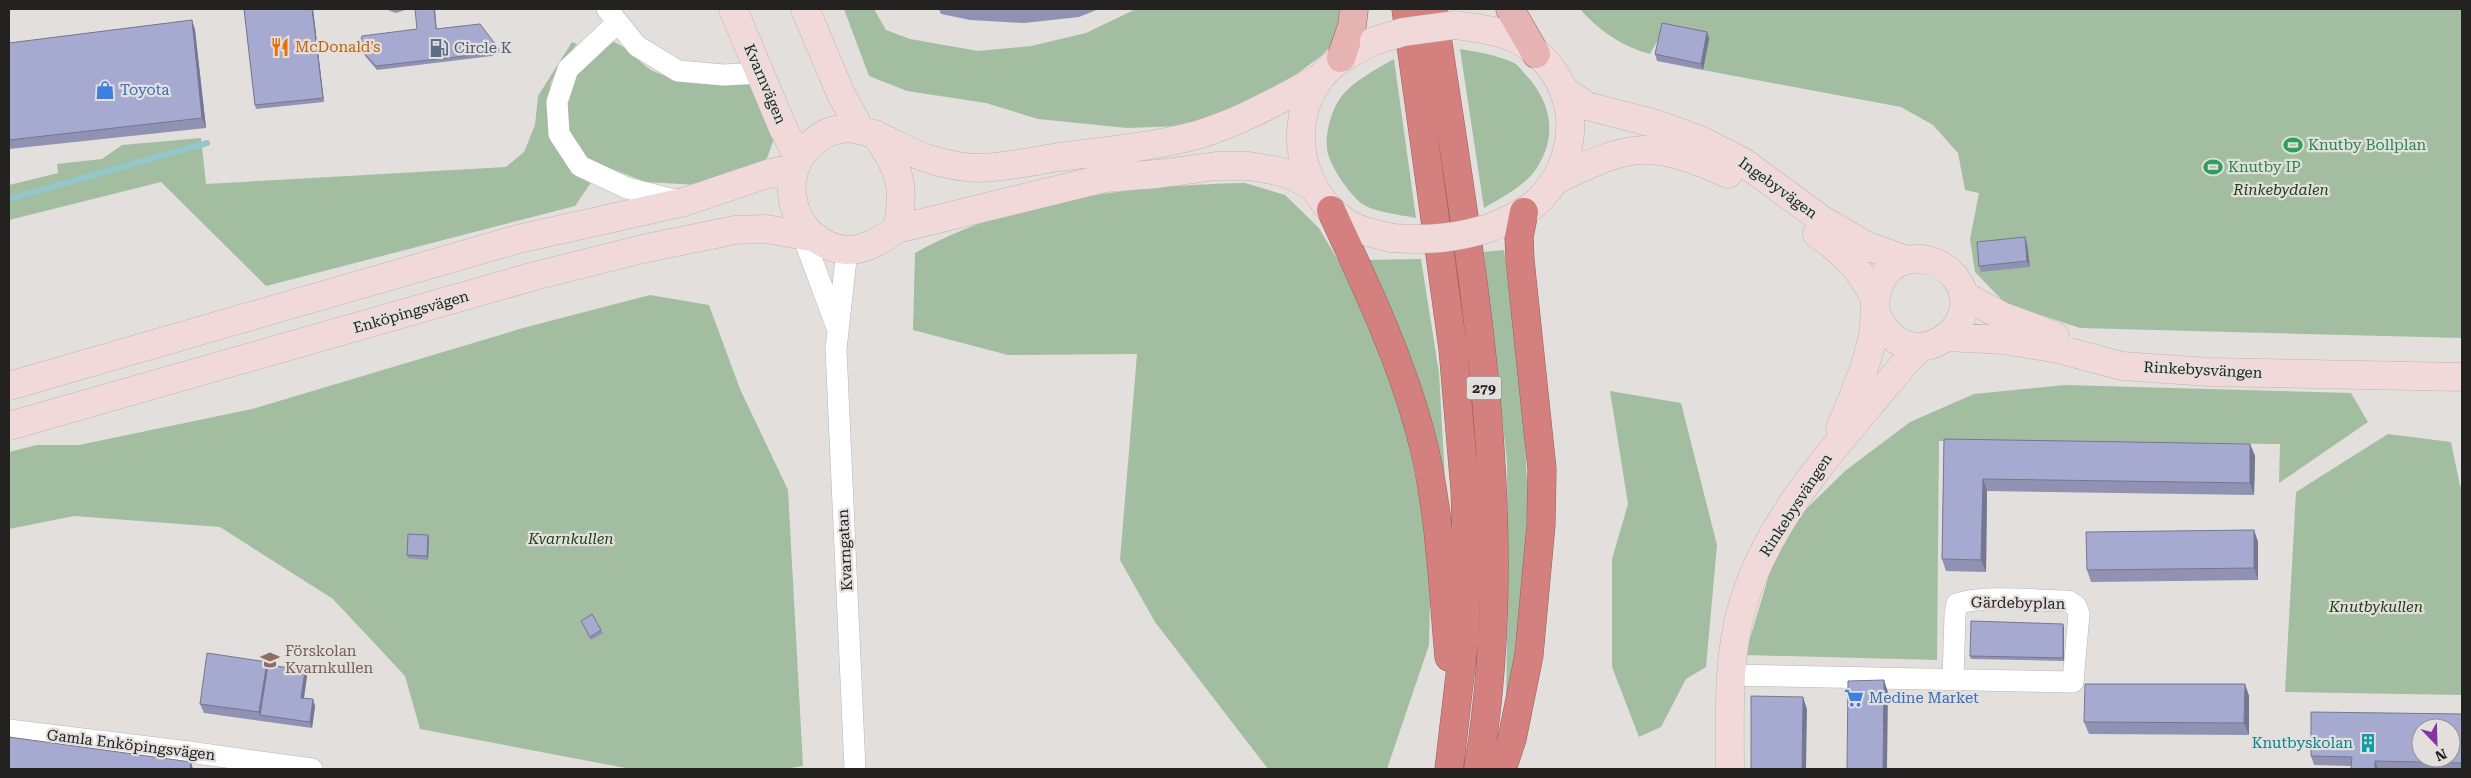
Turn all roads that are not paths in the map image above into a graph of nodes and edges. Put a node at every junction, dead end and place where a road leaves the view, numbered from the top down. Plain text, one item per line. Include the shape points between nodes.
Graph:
1 (733, 9) edge
2 (805, 9) edge
3 (1354, 9) edge
4 (1406, 9) edge
5 (1433, 9) edge
6 (1510, 9) edge
7 (612, 16) edge
8 (1536, 54) junction
9 (1341, 58) junction
10 (761, 73) junction
11 (1320, 78) junction
12 (1564, 90) junction
13 (868, 131) junction
14 (796, 163) junction
15 (1555, 181) junction
16 (1314, 187) junction
17 (684, 202) junction
18 (1331, 210) junction
19 (1524, 212) junction
20 (897, 229) junction
21 (810, 237) junction
22 (846, 250) junction
23 (1907, 260) junction
24 (1963, 295) junction
25 (1875, 306) junction
26 (838, 330) junction
27 (1947, 337) junction
28 (1920, 347) junction
29 (2462, 364) edge
30 (2462, 377) edge
31 (9, 386) edge
32 (9, 426) edge
33 (1834, 447) junction
34 (1731, 676) junction
35 (1953, 679) junction
36 (1455, 726) junction
37 (9, 730) edge
38 (204, 761) edge
39 (312, 769) edge
40 (855, 769) edge
41 (1449, 769) edge
42 (1478, 769) edge
43 (1502, 769) edge
44 (1730, 769) edge

1 - 10 main road, Kvarnvägen
2 - 13 main road via 841,94
3 - 9 main road
4 - 36 highway, 279 via 1453,349 1465,490 1466,596
5 - 42 highway, 279 via 1480,345 1492,490 1495,558 1492,642
6 - 8 main road
7 - 10 street via 637,46 678,71 724,75
7 - 17 street via 568,69 557,102 559,134 580,166 627,188
8 - 9 main road, bridge via 1518,40 1496,32 1455,25 1403,32 1374,41
8 - 12 main road
9 - 11 main road
10 - 14 main road, Kvarnvägen
11 - 13 main road via 1233,122 1198,134 1159,144 976,168 928,159
11 - 16 main road via 1310,96 1301,132 1305,169
12 - 15 main road via 1571,132 1564,165
12 - 23 main road, Ingebyvägen via 1587,106 1656,124 1700,140 1743,162 1821,219 1867,246
13 - 14 main road via 835,130 808,146
13 - 20 main road via 900,175 902,206
14 - 17 main road
14 - 21 main road via 791,191 796,215
15 - 19 main road
15 - 25 main road, Ingebyvägen via 1597,160 1628,150 1657,148 1697,160 1737,178 1845,254 1866,280
16 - 18 main road
16 - 20 main road via 1280,172 1249,166 1216,166 1105,178
17 - 31 main road via 518,239
18 - 19 main road, bridge via 1352,226 1392,238 1422,240 1447,238 1492,227
18 - 36 highway via 1399,361 1420,430 1440,543
19 - 43 highway via 1519,237 1520,260 1542,469 1541,525 1529,655 1512,739
20 - 22 main road via 866,247
21 - 22 main road
21 - 26 street
21 - 32 main road, Enköpingsvägen via 766,229 735,230 647,248 531,277
22 - 26 street, Kvarngatan
23 - 24 main road via 1920,257 1942,264 1958,280
23 - 25 main road, Rinkebysvängen via 1884,275
24 - 27 main road via 1962,312 1956,327
24 - 29 main road, Rinkebysvängen via 2002,316 2062,338 2124,349 2209,359
25 - 28 main road via 1882,327 1898,341
25 - 33 main road, Rinkebysvängen via 1873,339
26 - 40 street, Kvarngatan via 836,349
27 - 28 main road, Rinkebysvängen
27 - 30 main road, Rinkebysvängen via 2004,340 2058,349 2122,366 2209,372
28 - 33 main road, Rinkebysvängen
33 - 34 main road, Rinkebysvängen via 1786,514 1760,558 1742,607
34 - 35 street, Gärdebyplan
34 - 44 main road, Rinkebysvängen
35 - 35 street, Gärdebyplan via 2073,682 2079,614 2076,606 2068,601 1970,599 1958,604
36 - 41 highway, 279
37 - 38 street, Gamla Enköpingsvägen
38 - 39 street, Gamla Enköpingsvägen

